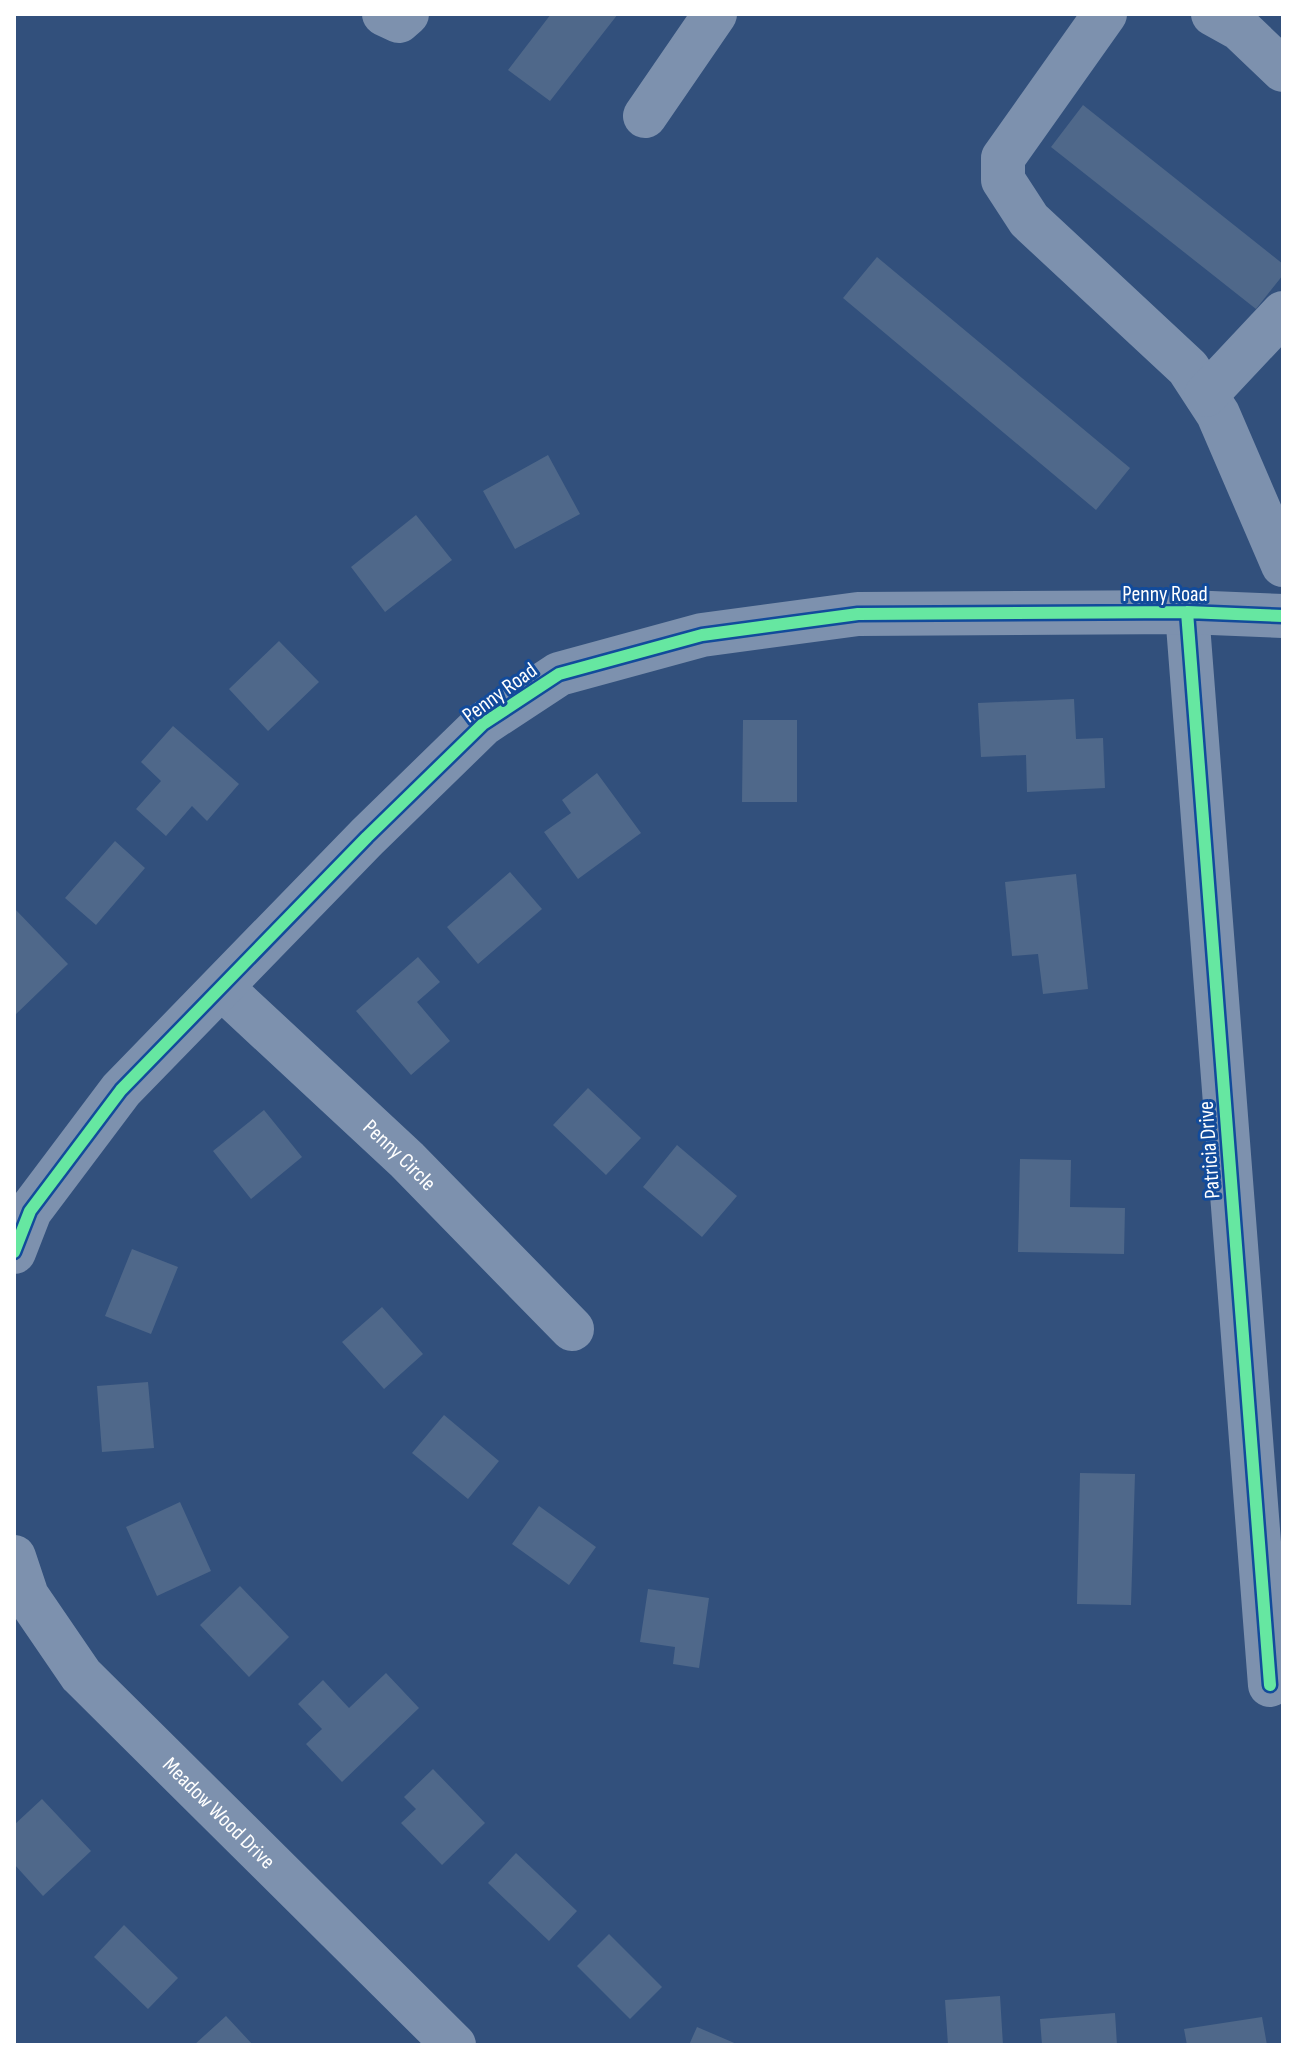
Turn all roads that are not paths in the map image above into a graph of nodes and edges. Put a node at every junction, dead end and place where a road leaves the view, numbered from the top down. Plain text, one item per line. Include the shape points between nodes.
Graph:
1 (384, 14) edge
2 (407, 14) edge
3 (715, 14) edge
4 (1105, 14) edge
5 (1213, 14) edge
6 (1283, 70) edge
7 (645, 116) dead end
8 (1283, 313) edge
9 (1206, 395) junction
10 (1283, 565) edge
11 (1187, 612) junction
12 (1283, 616) edge
13 (222, 988) junction
14 (14, 1252) edge
15 (572, 1329) dead end
16 (14, 1557) edge
17 (1270, 1685) dead end
18 (454, 2045) edge

1 - 2 street via 399,21
3 - 7 street
4 - 9 street via 1003,158 1003,180 1029,220 1188,368
5 - 6 street via 1240,29
8 - 9 street
9 - 10 street
11 - 12 street, Penny Road
11 - 13 street, Penny Road via 858,614 702,635 559,674 483,724
11 - 17 street, Patricia Drive
13 - 14 street, Penny Road via 121,1090 30,1211
13 - 15 street, Penny Circle via 407,1160
16 - 18 street, Meadow Wood Drive via 27,1596 81,1675

